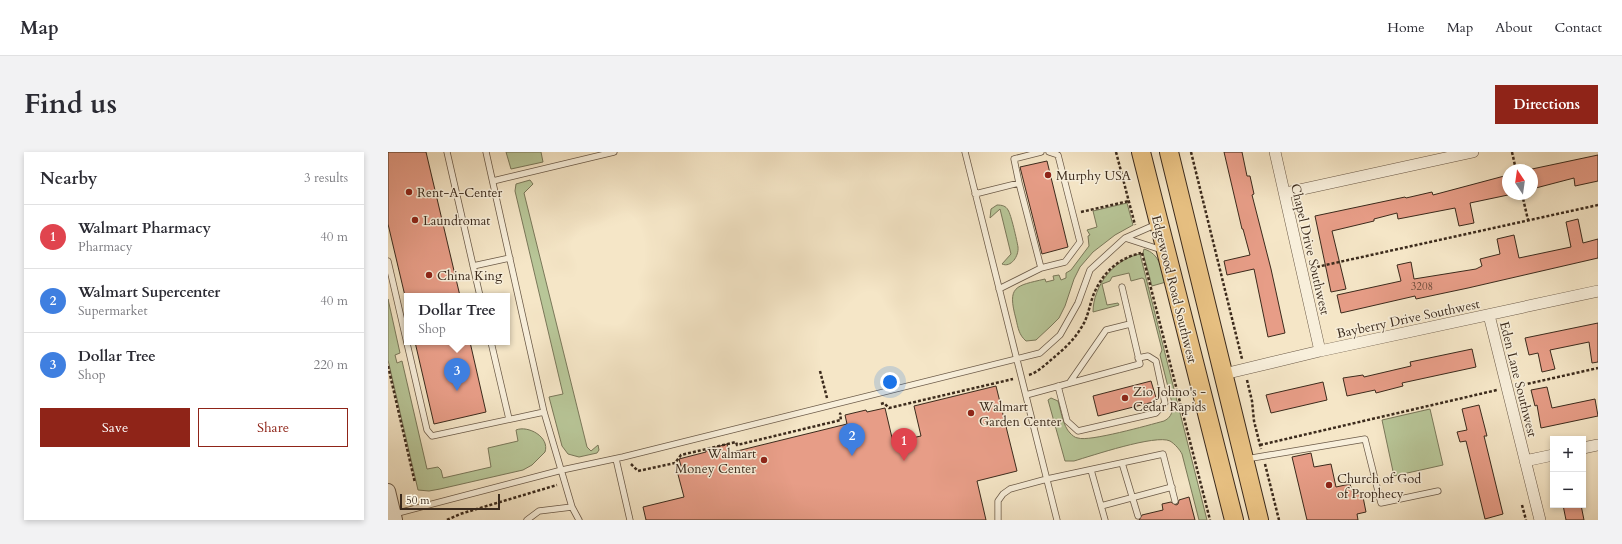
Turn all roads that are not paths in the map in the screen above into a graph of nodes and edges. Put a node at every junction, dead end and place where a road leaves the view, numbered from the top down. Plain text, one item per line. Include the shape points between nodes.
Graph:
1 (447, 152) edge
2 (486, 152) edge
3 (614, 152) edge
4 (965, 152) edge
5 (1041, 152) edge
6 (1049, 152) edge
7 (1141, 152) edge
8 (1169, 152) edge
9 (1275, 152) edge
10 (1473, 152) edge
11 (493, 181) junction
12 (1019, 183) junction
13 (1285, 193) junction
14 (976, 194) junction
15 (1158, 223) junction
16 (1125, 238) junction
17 (1166, 252) junction
18 (510, 258) junction
19 (388, 262) edge
20 (473, 266) junction
21 (1041, 268) junction
22 (1122, 287) dead end
23 (999, 289) junction
24 (1598, 291) edge
25 (479, 293) edge
26 (1489, 315) junction
27 (1130, 324) junction
28 (1212, 328) junction
29 (404, 331) edge
30 (407, 345) edge
31 (492, 345) edge
32 (1320, 351) junction
33 (1138, 358) junction
34 (1017, 360) junction
35 (1224, 374) junction
36 (1070, 382) junction
37 (1058, 386) junction
38 (1026, 395) junction
39 (544, 412) junction
40 (509, 419) junction
41 (1598, 445) edge
42 (1586, 447) edge
43 (1550, 456) edge
44 (616, 459) junction
45 (1244, 459) junction
46 (1525, 461) junction
47 (1122, 463) junction
48 (562, 470) junction
49 (1091, 470) junction
50 (1047, 479) junction
51 (1172, 487) junction
52 (388, 491) edge
53 (1438, 491) dead end
54 (1132, 497) junction
55 (1175, 501) dead end
56 (1101, 506) junction
57 (572, 507) junction
58 (392, 516) edge
59 (1138, 516) dead end
60 (527, 520) edge
61 (579, 520) edge
62 (630, 520) edge
63 (998, 520) edge
64 (1057, 520) edge
65 (1105, 520) edge
66 (1234, 520) edge
67 (1259, 520) edge
68 (1540, 520) edge

1 - 20 lane
2 - 11 lane
3 - 11 lane
4 - 14 lane
5 - 12 lane via 1014,159
6 - 21 lane via 1058,155 1080,242 1065,262
7 - 15 main road, Edgewood Road Southwest
8 - 28 main road, Edgewood Road Southwest
9 - 13 street, Chapel Drive Southwest
10 - 13 street
11 - 18 lane
12 - 14 lane
12 - 21 lane
13 - 32 street, Chapel Drive Southwest
14 - 23 lane
15 - 16 lane
15 - 17 main road, Edgewood Road Southwest
15 - 28 main road via 1176,231 1196,311
16 - 17 lane
16 - 34 lane via 1090,270 1078,303 1060,335 1040,353
17 - 66 main road, Edgewood Road Southwest
18 - 20 lane
18 - 39 lane
19 - 29 lane
20 - 25 lane
21 - 23 lane
22 - 27 lane
23 - 34 lane
24 - 26 street, Bayberry Drive Southwest
26 - 32 street, Bayberry Drive Southwest
26 - 46 street, Eden Lane Southwest
27 - 33 lane
27 - 36 lane via 1106,330
28 - 35 main road, Edgewood Road Southwest
30 - 40 lane via 427,430 432,436
31 - 40 lane
32 - 35 street, Bayberry Drive Southwest
33 - 36 lane via 1140,364
33 - 37 lane via 1148,356 1156,361 1165,403 1156,413 1078,431 1068,421
34 - 38 lane
34 - 44 lane
35 - 45 main road, Edgewood Road Southwest
36 - 37 lane
37 - 38 lane
38 - 50 lane
39 - 40 lane
39 - 48 lane
41 - 42 street
43 - 46 street
44 - 48 lane
44 - 62 lane
45 - 53 lane via 1365,439 1381,503
45 - 67 main road, Edgewood Road Southwest
46 - 68 street, Eden Lane Southwest
47 - 49 lane
47 - 51 lane via 1163,454
47 - 54 lane
48 - 57 lane
48 - 58 lane
49 - 50 lane
49 - 56 lane
50 - 63 lane via 1010,489 1003,494 998,501
50 - 64 lane
51 - 54 lane
51 - 55 lane
52 - 58 street
54 - 56 lane
54 - 59 lane
56 - 65 lane
57 - 60 lane via 539,511
57 - 61 lane

